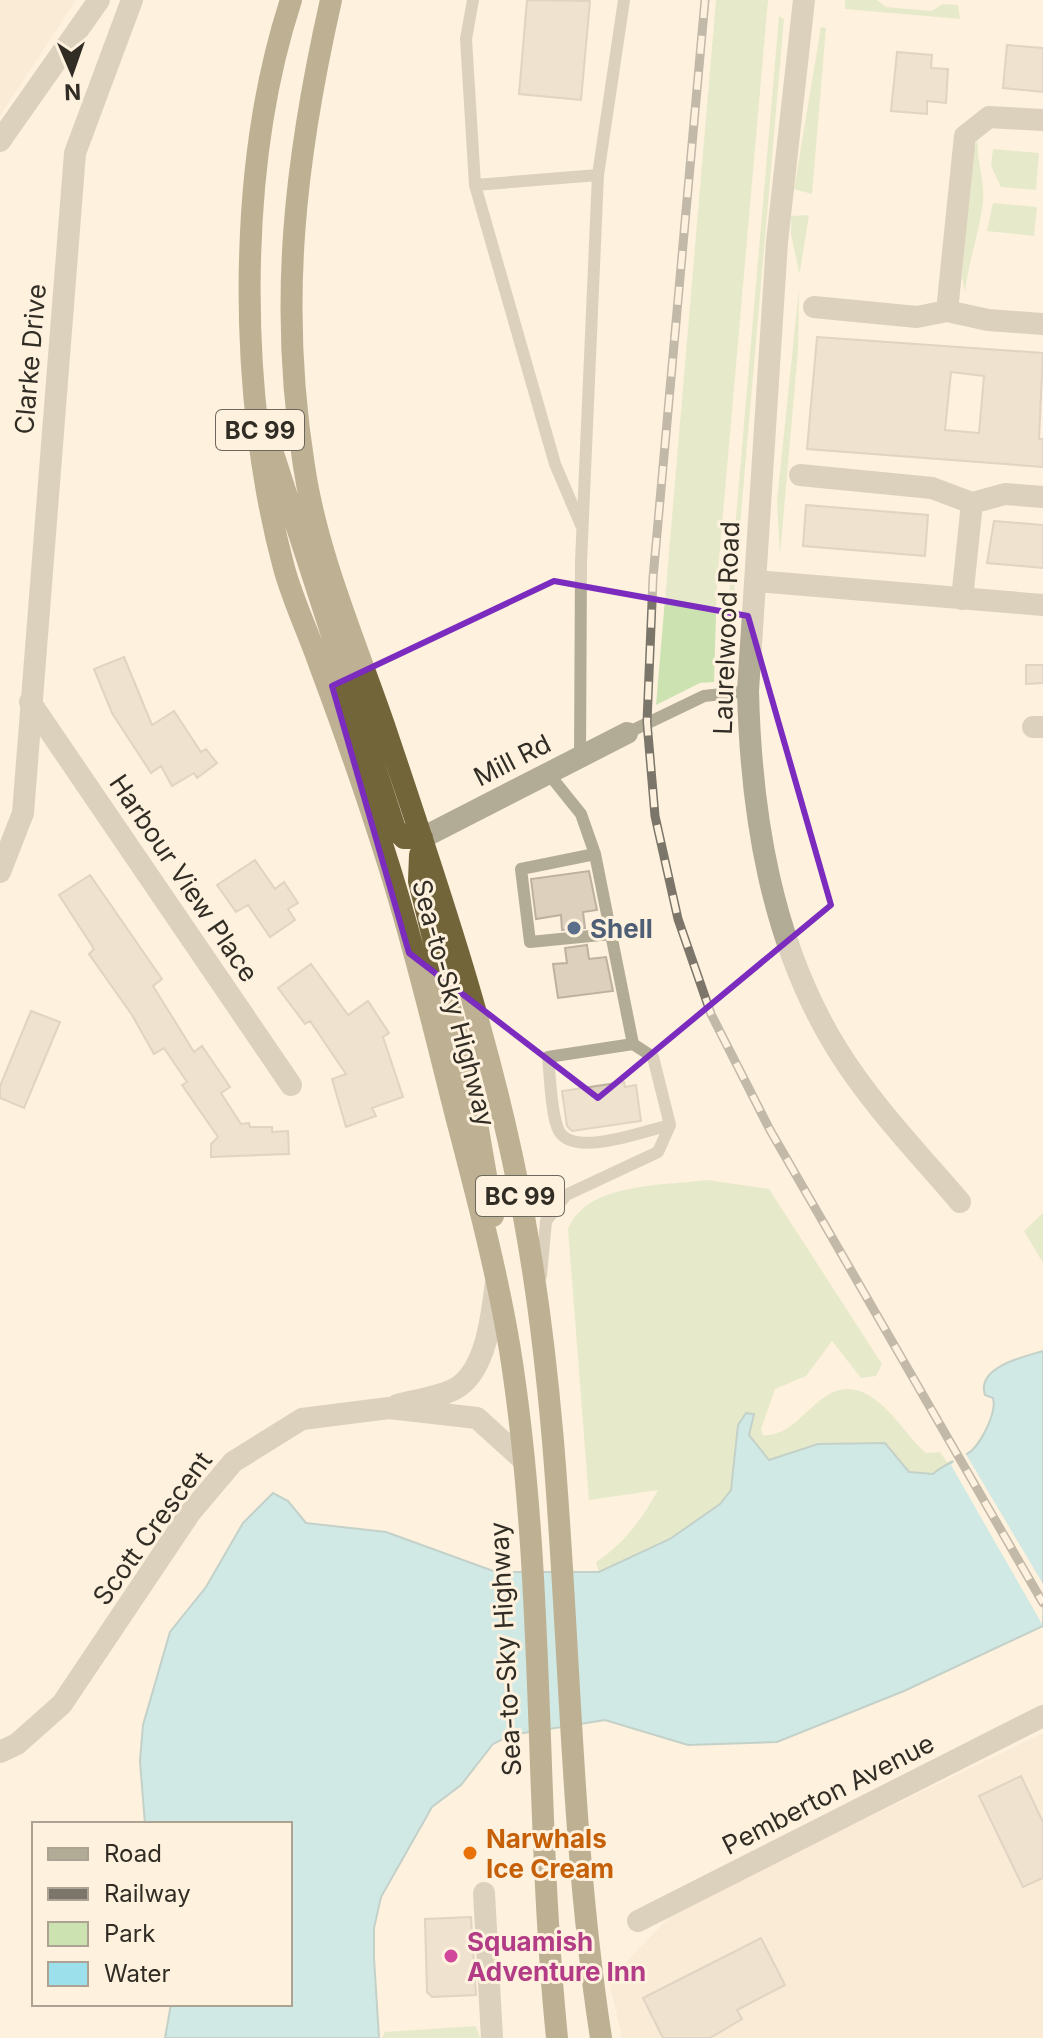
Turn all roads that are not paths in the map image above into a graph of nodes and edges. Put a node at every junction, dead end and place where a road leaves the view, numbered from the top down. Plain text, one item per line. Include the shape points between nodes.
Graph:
1 (99, 0) edge
2 (132, 0) edge
3 (291, 0) edge
4 (331, 0) edge
5 (473, 0) edge
6 (624, 0) edge
7 (804, 0) edge
8 (1043, 120) edge
9 (0, 141) edge
10 (598, 175) junction
11 (475, 185) junction
12 (814, 307) dead end
13 (947, 311) junction
14 (1043, 324) edge
15 (257, 411) junction
16 (800, 475) dead end
17 (1043, 497) edge
18 (972, 503) junction
19 (582, 528) junction
20 (756, 581) junction
21 (962, 599) junction
22 (1043, 605) edge
23 (748, 691) junction
24 (30, 702) junction
25 (627, 733) joint
26 (580, 757) junction
27 (548, 773) junction
28 (422, 838) junction
29 (595, 854) junction
30 (0, 872) edge
31 (611, 934) junction
32 (633, 1044) junction
33 (291, 1085) dead end
34 (670, 1125) junction
35 (960, 1202) dead end
36 (496, 1281) junction
37 (538, 1303) junction
38 (389, 1408) junction
39 (521, 1458) junction
40 (1043, 1716) edge
41 (0, 1752) edge
42 (484, 1893) dead end
43 (638, 1921) dead end
44 (492, 2038) edge
45 (557, 2038) edge
46 (601, 2038) edge

1 - 9 street
2 - 24 street, Clarke Drive via 75,153
3 - 15 highway, Sea-to-Sky Highway / BC 99 via 256,160 250,280
4 - 28 highway, Sea-to-Sky Highway / BC 99 via 309,98 292,221 292,351 304,469 326,554
5 - 11 lane via 466,39
6 - 10 lane
7 - 20 street, Laurelwood Road via 777,242
8 - 13 street via 989,117 965,136
10 - 11 lane
10 - 19 lane
11 - 19 lane via 555,464
12 - 13 street via 917,317
13 - 14 street
15 - 28 highway via 286,484 395,829 404,838
15 - 36 highway, Sea-to-Sky Highway / BC 99 via 285,570 382,845 434,1027
16 - 18 street via 932,488
17 - 18 street via 1005,494
18 - 21 street
19 - 26 lane
20 - 21 street
20 - 23 street, Laurelwood Road
21 - 22 street
23 - 25 lane via 704,696
23 - 35 street, Laurelwood Road via 750,771 761,840 794,962 838,1051
24 - 30 street, Clarke Drive via 23,813
24 - 33 street, Harbour View Place
25 - 26 street, Mill Rd
26 - 27 street, Mill Rd
27 - 28 street, Mill Rd
27 - 29 lane via 581,814
28 - 36 highway via 419,881 487,1170
28 - 37 highway, Sea-to-Sky Highway / BC 99 via 491,1065
29 - 31 lane
29 - 31 lane via 521,869 530,942
31 - 32 lane
32 - 34 lane via 653,1057
32 - 34 lane via 548,1057 558,1129 568,1142 584,1145
34 - 37 lane via 658,1152 566,1195 546,1221
36 - 38 street via 478,1361 459,1387
36 - 39 highway, Sea-to-Sky Highway / BC 99
37 - 46 highway, Sea-to-Sky Highway / BC 99 via 564,1565 586,1943
38 - 39 street, Scott Crescent via 477,1418
38 - 41 street, Scott Crescent via 302,1419 233,1462 190,1513 62,1704 17,1744
39 - 45 highway, Sea-to-Sky Highway / BC 99 via 531,1563 546,1926
40 - 43 street, Pemberton Avenue
42 - 44 street

